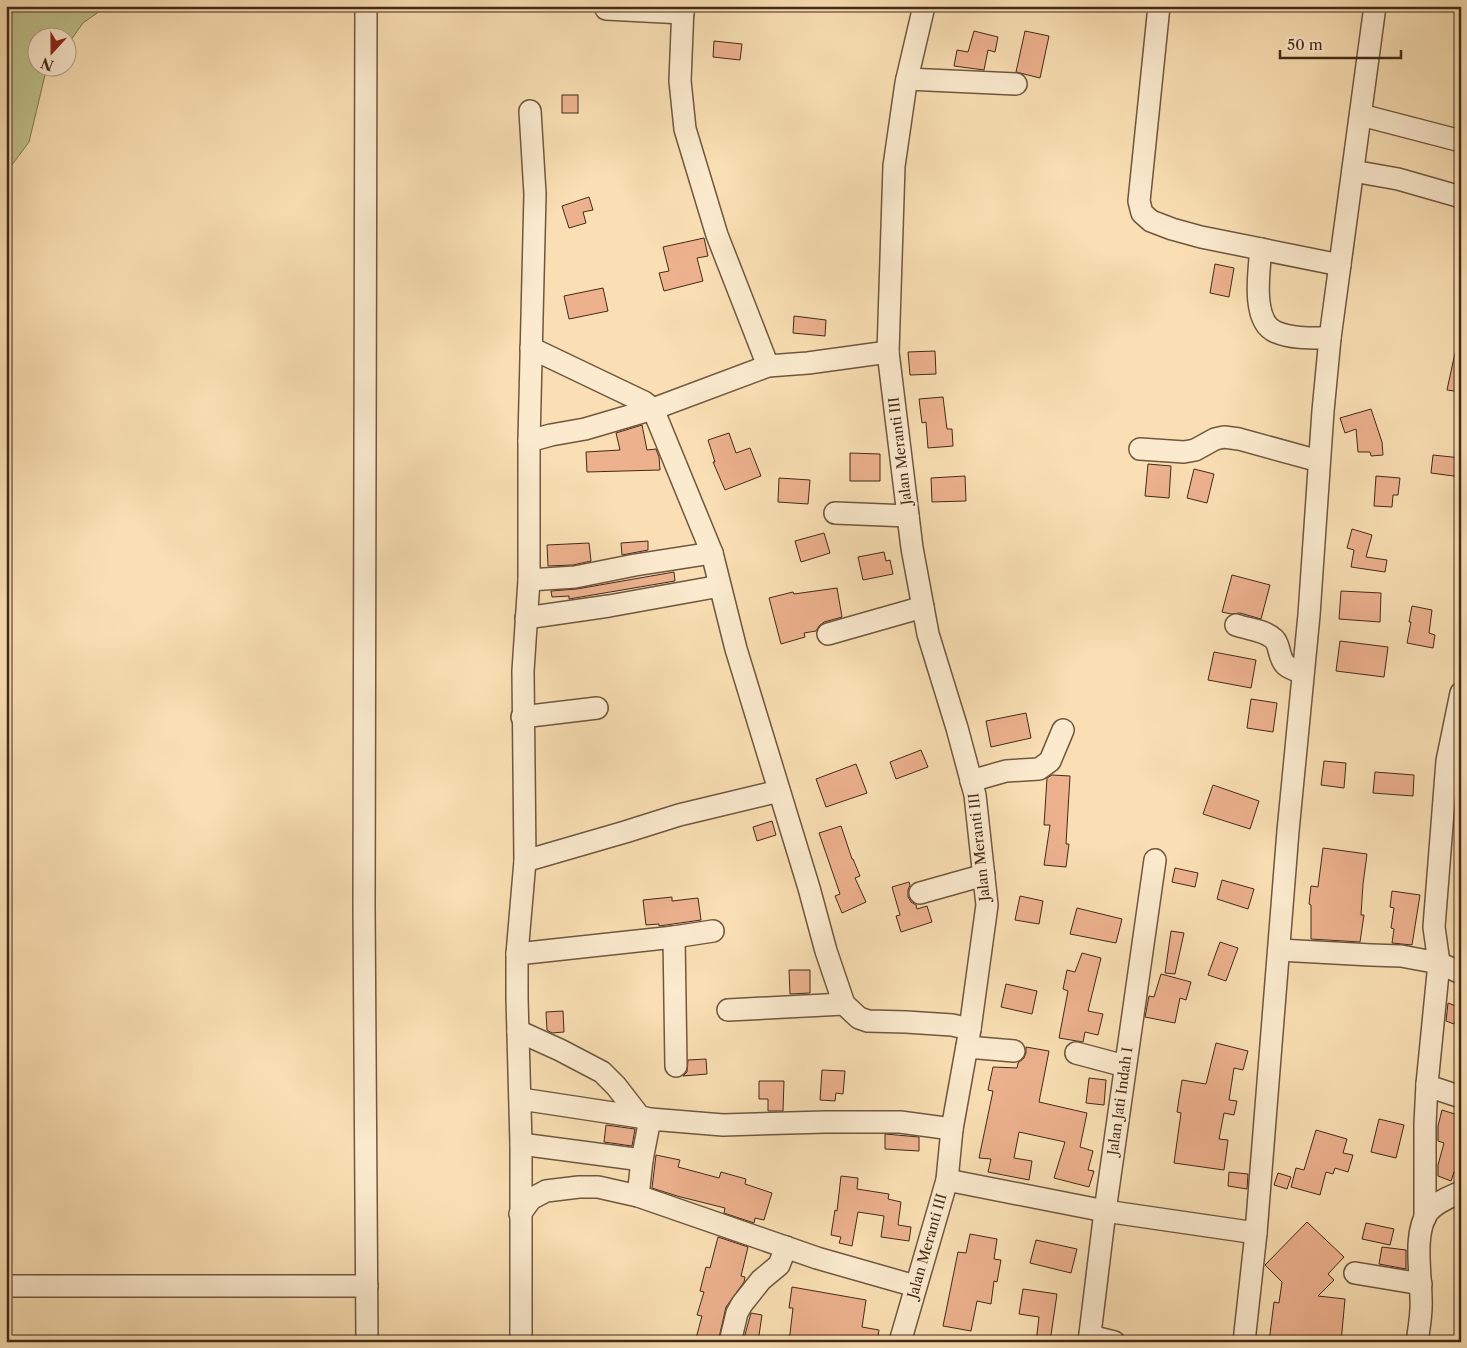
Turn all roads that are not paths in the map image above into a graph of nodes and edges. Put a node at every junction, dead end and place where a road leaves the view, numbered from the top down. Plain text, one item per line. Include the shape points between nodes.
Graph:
1 (366, 6) edge
2 (924, 6) edge
3 (1159, 6) edge
4 (1376, 6) edge
5 (606, 9) dead end
6 (683, 9) edge
7 (907, 79) junction
8 (1016, 84) dead end
9 (530, 111) dead end
10 (1361, 115) junction
11 (1461, 141) edge
12 (1353, 171) junction
13 (1461, 197) edge
14 (1261, 249) junction
15 (1340, 265) junction
16 (1330, 338) junction
17 (531, 348) junction
18 (888, 352) junction
19 (768, 366) junction
20 (652, 409) junction
21 (528, 441) junction
22 (1140, 449) dead end
23 (1319, 461) junction
24 (835, 513) dead end
25 (908, 516) junction
26 (712, 553) junction
27 (528, 580) junction
28 (720, 586) junction
29 (923, 607) junction
30 (526, 618) junction
31 (1236, 626) dead end
32 (828, 634) dead end
33 (1303, 673) junction
34 (1461, 693) edge
35 (597, 708) dead end
36 (522, 717) junction
37 (1063, 730) dead end
38 (1454, 763) edge
39 (971, 780) junction
40 (779, 791) junction
41 (1155, 860) dead end
42 (524, 861) junction
43 (984, 875) junction
44 (920, 892) dead end
45 (712, 931) dead end
46 (674, 937) junction
47 (1279, 950) junction
48 (517, 954) junction
49 (1439, 963) junction
50 (1461, 973) edge
51 (844, 1004) junction
52 (728, 1010) dead end
53 (518, 1031) junction
54 (968, 1038) junction
55 (1014, 1051) dead end
56 (1076, 1054) dead end
57 (676, 1066) dead end
58 (1125, 1066) junction
59 (1428, 1084) junction
60 (1461, 1097) edge
61 (521, 1099) junction
62 (645, 1118) junction
63 (952, 1129) junction
64 (521, 1144) junction
65 (642, 1160) junction
66 (947, 1180) junction
67 (1461, 1192) edge
68 (638, 1196) junction
69 (1105, 1211) junction
70 (520, 1214) junction
71 (1425, 1218) junction
72 (1256, 1233) junction
73 (786, 1247) junction
74 (1355, 1273) dead end
75 (1421, 1284) junction
76 (6, 1286) edge
77 (367, 1286) junction
78 (915, 1286) junction
79 (1090, 1339) edge
80 (367, 1342) edge
81 (521, 1342) edge
82 (730, 1342) edge
83 (900, 1342) edge
84 (1114, 1342) edge
85 (1244, 1342) edge
86 (1417, 1342) edge

1 - 77 street via 364,916
2 - 7 street, Jalan Meranti III
3 - 14 street via 1139,201 1142,213 1151,221 1172,229
4 - 10 street
5 - 6 street
6 - 19 street via 680,81 685,129 718,235
7 - 8 street
7 - 18 street, Jalan Meranti III via 894,166
9 - 17 street via 535,194
10 - 11 street
10 - 12 street
12 - 13 street via 1398,179
12 - 15 street
14 - 15 street
14 - 16 street via 1261,317 1270,329 1285,335
15 - 16 street
16 - 23 street
17 - 20 street via 644,402
17 - 21 street
18 - 19 street
18 - 25 street, Jalan Meranti III
19 - 20 street
20 - 21 street via 585,429
20 - 26 street
21 - 27 street
22 - 23 street via 1190,451 1224,436
23 - 33 street
24 - 25 street
25 - 29 street, Jalan Meranti III
26 - 27 street via 575,577
26 - 28 street
27 - 30 street
28 - 30 street
28 - 40 street
29 - 32 street
29 - 39 street, Jalan Meranti III
30 - 36 street
31 - 33 street via 1273,638 1286,666
33 - 47 street
34 - 38 street
35 - 36 street
36 - 42 street
37 - 39 street via 1050,761 1039,769 1006,771
38 - 49 street via 1434,928
39 - 43 street, Jalan Meranti III
40 - 42 street via 679,815
40 - 51 street
41 - 58 street, Jalan Jati Indah I
42 - 48 street
43 - 44 street
43 - 54 street, Jalan Meranti III via 986,904
45 - 46 street
46 - 48 street
46 - 57 street
47 - 49 street via 1401,956
47 - 72 street
48 - 53 street
49 - 50 street
49 - 59 street
51 - 52 street
51 - 54 street via 859,1018 868,1021 952,1025
53 - 61 street
53 - 62 street via 602,1072
54 - 55 street
54 - 63 street, Jalan Meranti III
56 - 58 street
58 - 69 street, Jalan Jati Indah I
59 - 60 street
59 - 71 street
61 - 62 street
61 - 64 street
62 - 63 street via 723,1125 900,1122
62 - 65 street
63 - 66 street, Jalan Meranti III
64 - 65 street
64 - 70 street
65 - 68 street
66 - 69 street
66 - 78 street, Jalan Meranti III
67 - 71 street via 1432,1208
68 - 70 street via 598,1187 546,1191 531,1199
68 - 73 street
69 - 72 street
69 - 79 street, Jalan Jati Indah I
70 - 81 street
71 - 75 street via 1420,1238
72 - 85 street
73 - 78 street
73 - 82 street via 779,1265 761,1280 737,1312
74 - 75 street
75 - 86 street
76 - 77 street
77 - 80 street
78 - 83 street, Jalan Meranti III
79 - 84 street

